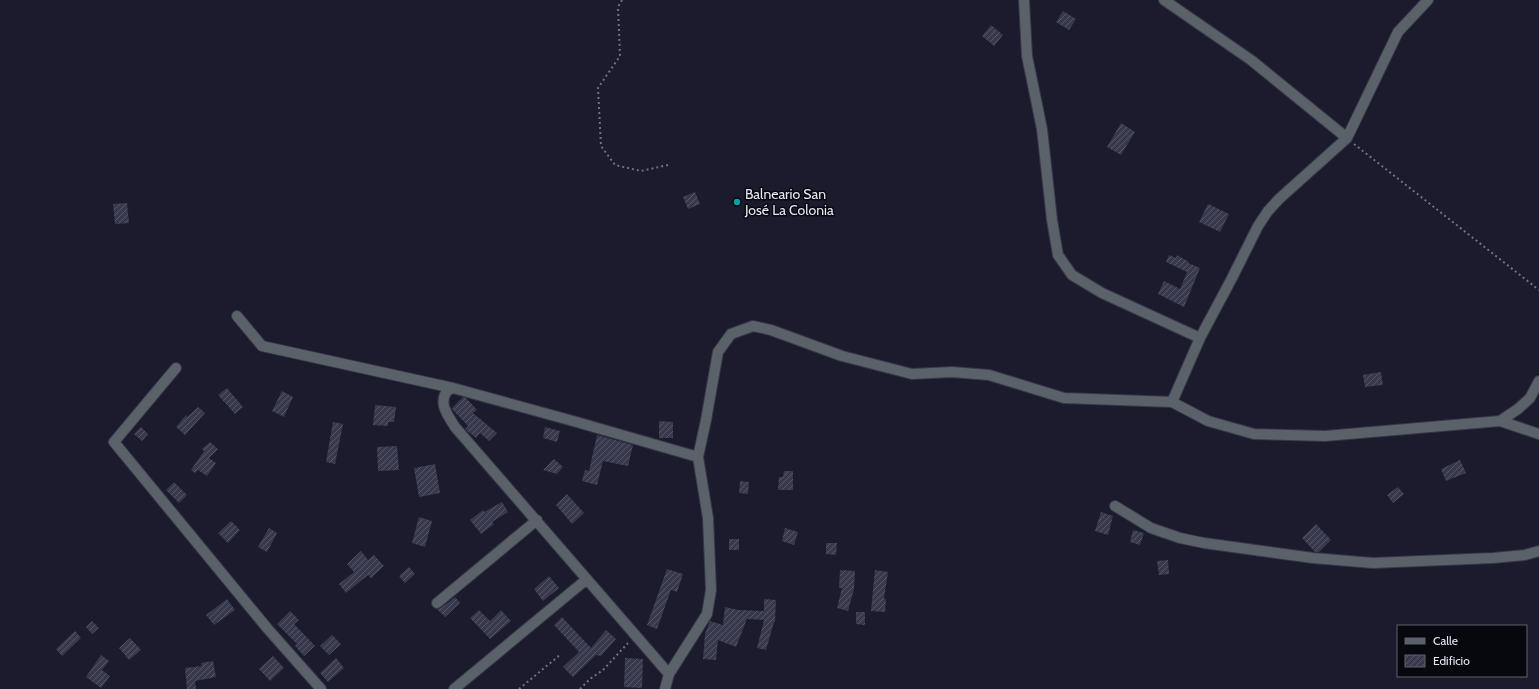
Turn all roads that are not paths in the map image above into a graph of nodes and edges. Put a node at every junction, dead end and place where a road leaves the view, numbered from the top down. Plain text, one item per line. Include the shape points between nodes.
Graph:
1 (1024, 0) edge
2 (1164, 0) edge
3 (1428, 0) edge
4 (1347, 138) junction
5 (237, 316) dead end
6 (1200, 338) junction
7 (176, 368) dead end
8 (1539, 381) edge
9 (453, 388) junction
10 (1172, 402) junction
11 (1500, 421) junction
12 (1539, 434) edge
13 (698, 457) junction
14 (1114, 506) dead end
15 (537, 520) junction
16 (1539, 551) edge
17 (587, 579) junction
18 (437, 603) dead end
19 (669, 674) junction
20 (321, 689) edge
21 (454, 689) edge
22 (666, 689) edge

1 - 6 street via 1027,56 1042,129 1058,255 1072,276 1102,293
2 - 4 street via 1251,60
3 - 4 street via 1398,32
4 - 6 street via 1268,211
5 - 9 street via 262,346
6 - 10 street
7 - 20 street via 114,442 267,628
8 - 11 street via 1530,398
9 - 13 street
9 - 15 street via 447,391 443,401 445,411 455,427
10 - 11 street via 1208,421 1254,434 1325,436
10 - 13 street via 1064,398 989,375 952,372 912,374 842,356 753,326 731,334 718,352
11 - 12 street
13 - 19 street via 708,518 711,590 707,614
14 - 16 street via 1151,528 1180,538 1313,558 1373,563 1493,558
15 - 17 street
15 - 18 street
17 - 19 street
17 - 21 street
19 - 22 street

